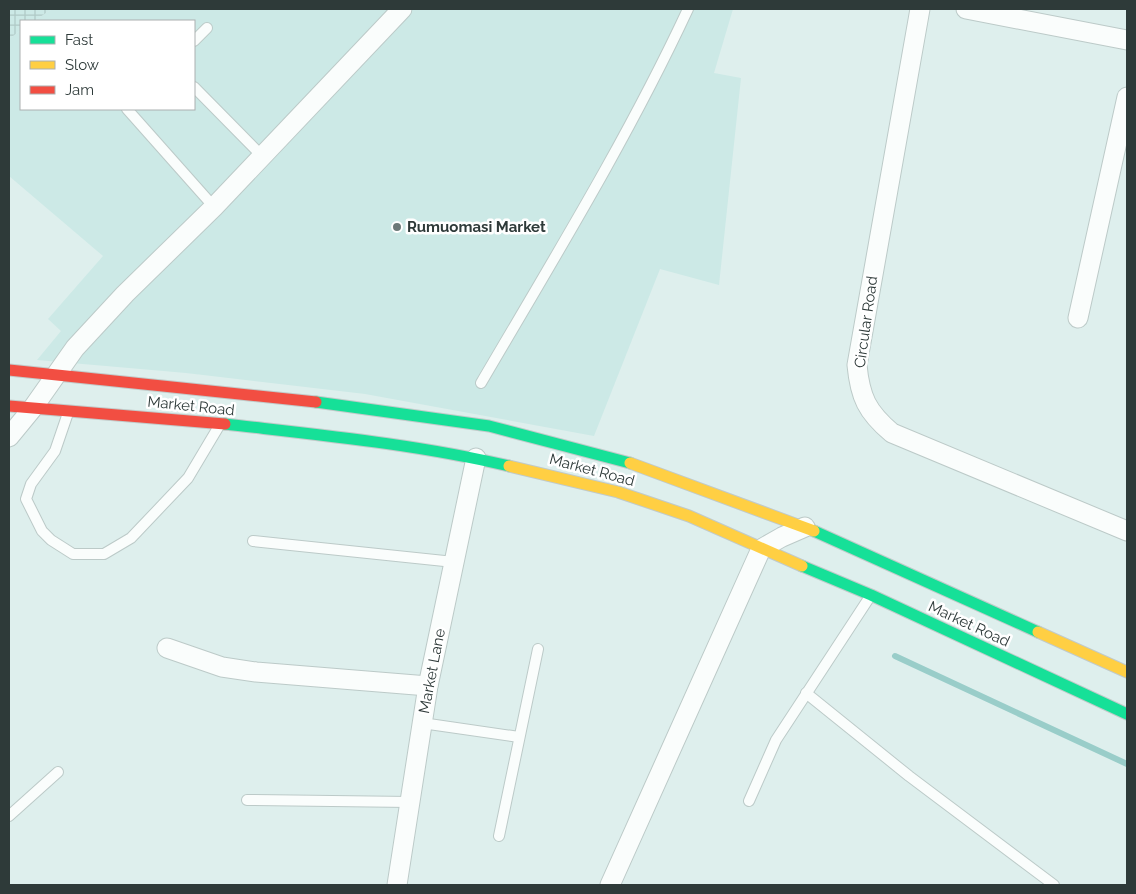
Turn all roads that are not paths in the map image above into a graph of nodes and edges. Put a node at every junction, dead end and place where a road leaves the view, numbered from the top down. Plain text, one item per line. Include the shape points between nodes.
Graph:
1 (402, 9) edge
2 (688, 9) edge
3 (920, 9) edge
4 (966, 9) edge
5 (207, 28) dead end
6 (195, 40) edge
7 (1127, 40) edge
8 (195, 88) edge
9 (1127, 97) edge
10 (127, 110) edge
11 (262, 156) junction
12 (214, 207) junction
13 (1078, 318) dead end
14 (9, 370) edge
15 (54, 376) junction
16 (481, 383) dead end
17 (9, 406) edge
18 (32, 409) junction
19 (69, 412) junction
20 (221, 424) junction
21 (9, 437) edge
22 (476, 458) junction
23 (805, 527) junction
24 (1127, 530) edge
25 (253, 540) dead end
26 (761, 549) junction
27 (454, 562) junction
28 (871, 595) junction
29 (167, 648) dead end
30 (538, 649) dead end
31 (1127, 672) edge
32 (428, 686) junction
33 (806, 692) junction
34 (1127, 714) edge
35 (422, 723) junction
36 (519, 737) junction
37 (58, 772) dead end
38 (247, 800) dead end
39 (749, 801) dead end
40 (410, 802) junction
41 (9, 816) edge
42 (499, 836) dead end
43 (397, 885) edge
44 (610, 885) edge
45 (1054, 885) edge

1 - 11 street
2 - 16 lane via 586,204
3 - 24 street, Circular Road via 857,365 859,390 870,412 892,433
4 - 7 street
5 - 6 lane
8 - 11 lane
9 - 13 street
10 - 12 lane
11 - 12 street
12 - 15 street via 125,294
14 - 15 main road, Market Road
15 - 18 street
15 - 23 main road, Market Road via 364,407 489,426 627,462
17 - 18 main road, Market Road
18 - 19 main road, Market Road
18 - 21 street
19 - 20 main road, Market Road
19 - 20 lane via 55,451 31,484 26,499 42,531 73,554 104,554 131,538 188,478
20 - 22 main road, Market Road via 368,440
22 - 26 main road, Market Road via 618,492 689,516
22 - 27 street, Market Lane
23 - 26 street
23 - 31 main road, Market Road
25 - 27 lane
26 - 28 main road, Market Road
26 - 44 street
27 - 32 street, Market Lane
28 - 33 lane
28 - 34 main road, Market Road
29 - 32 street via 222,667 256,672
30 - 36 lane
32 - 35 street, Market Lane
33 - 39 lane via 776,740
33 - 45 lane via 887,759
35 - 36 lane
35 - 40 street, Market Lane
36 - 42 lane
37 - 41 lane
38 - 40 lane
40 - 43 street, Market Lane

